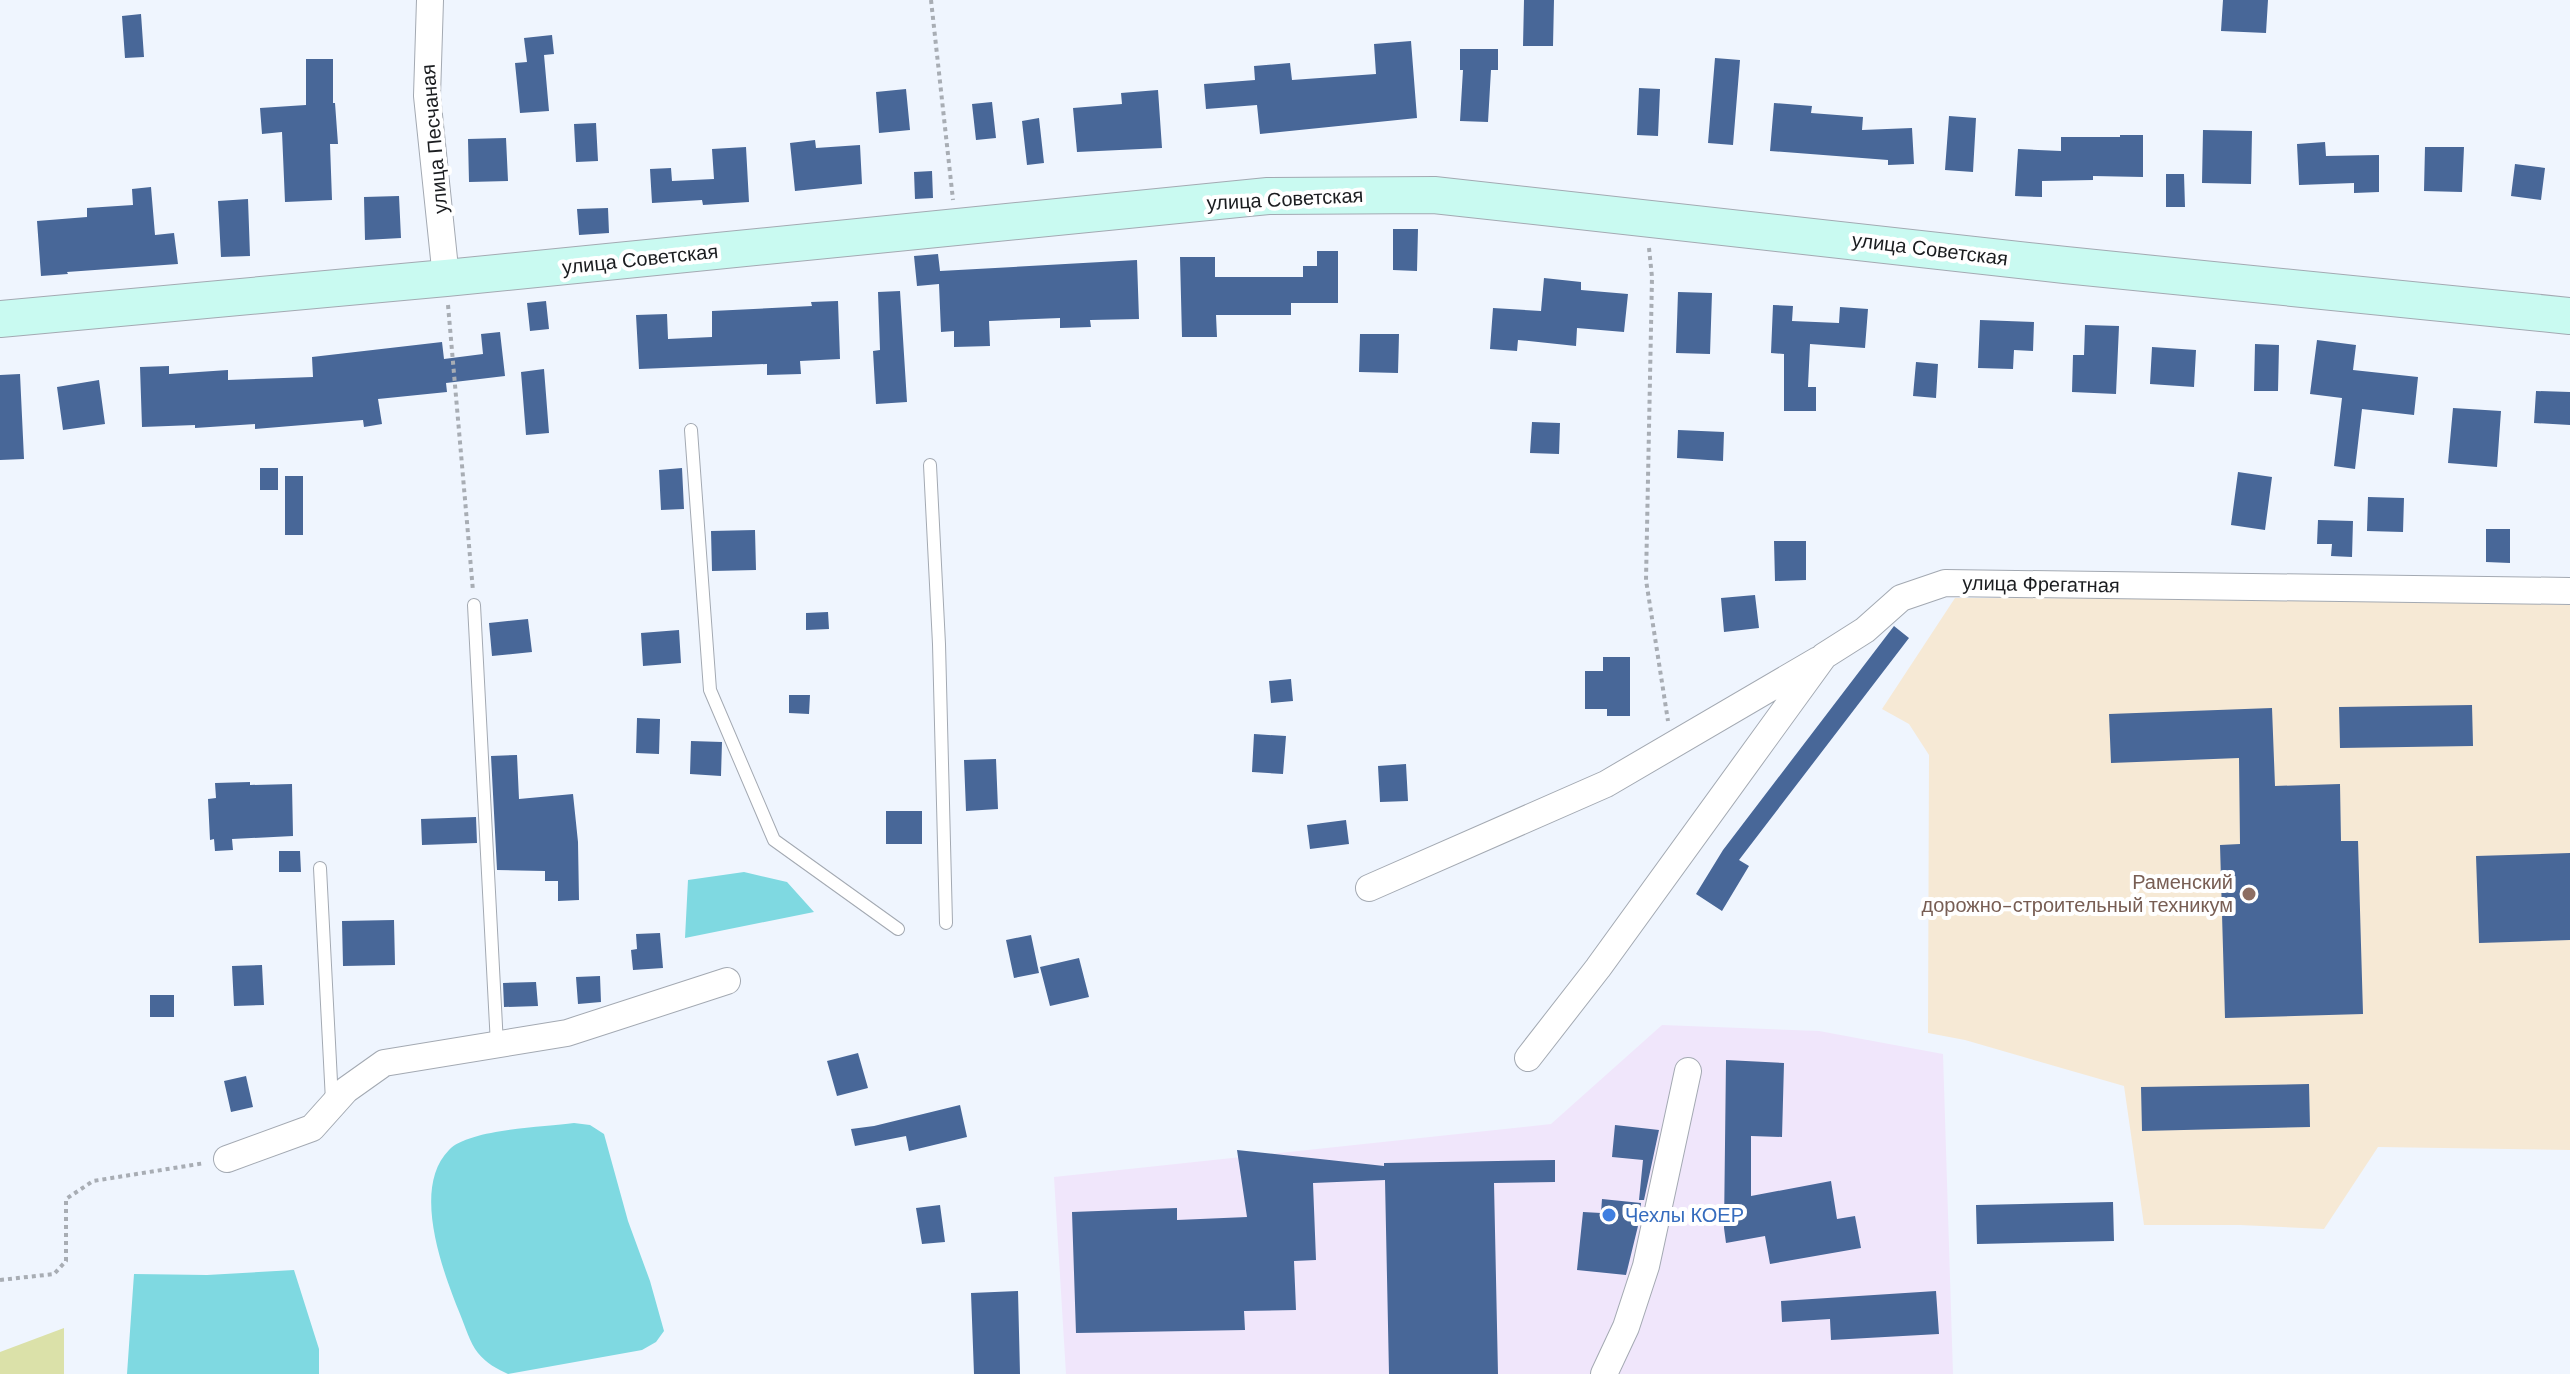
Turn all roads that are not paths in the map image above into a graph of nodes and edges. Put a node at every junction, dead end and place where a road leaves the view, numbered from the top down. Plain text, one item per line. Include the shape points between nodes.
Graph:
1 (430, 0) edge
2 (446, 278) junction
3 (2570, 316) edge
4 (0, 319) edge
5 (691, 430) dead end
6 (930, 465) dead end
7 (2570, 591) edge
8 (474, 605) road end
9 (1824, 656) junction
10 (320, 868) dead end
11 (1369, 888) dead end
12 (946, 923) dead end
13 (898, 929) dead end
14 (727, 981) dead end
15 (497, 1045) junction
16 (1528, 1058) dead end
17 (1688, 1071) dead end
18 (332, 1106) junction
19 (227, 1159) road end
20 (1604, 1374) edge

1 - 2 street, улица Песчаная via 427,96
2 - 3 street, улица Советская via 1268,196 1434,195
2 - 4 street, улица Советская
5 - 13 lane via 710,690 774,840
6 - 12 lane
7 - 9 street, улица Фрегатная via 1945,583 1901,598
8 - 15 lane
9 - 11 street via 1606,784
9 - 16 street, улица Фрегатная
10 - 18 lane
14 - 15 street via 567,1033
15 - 18 street via 384,1063
17 - 20 street via 1646,1266
18 - 19 street via 312,1128

